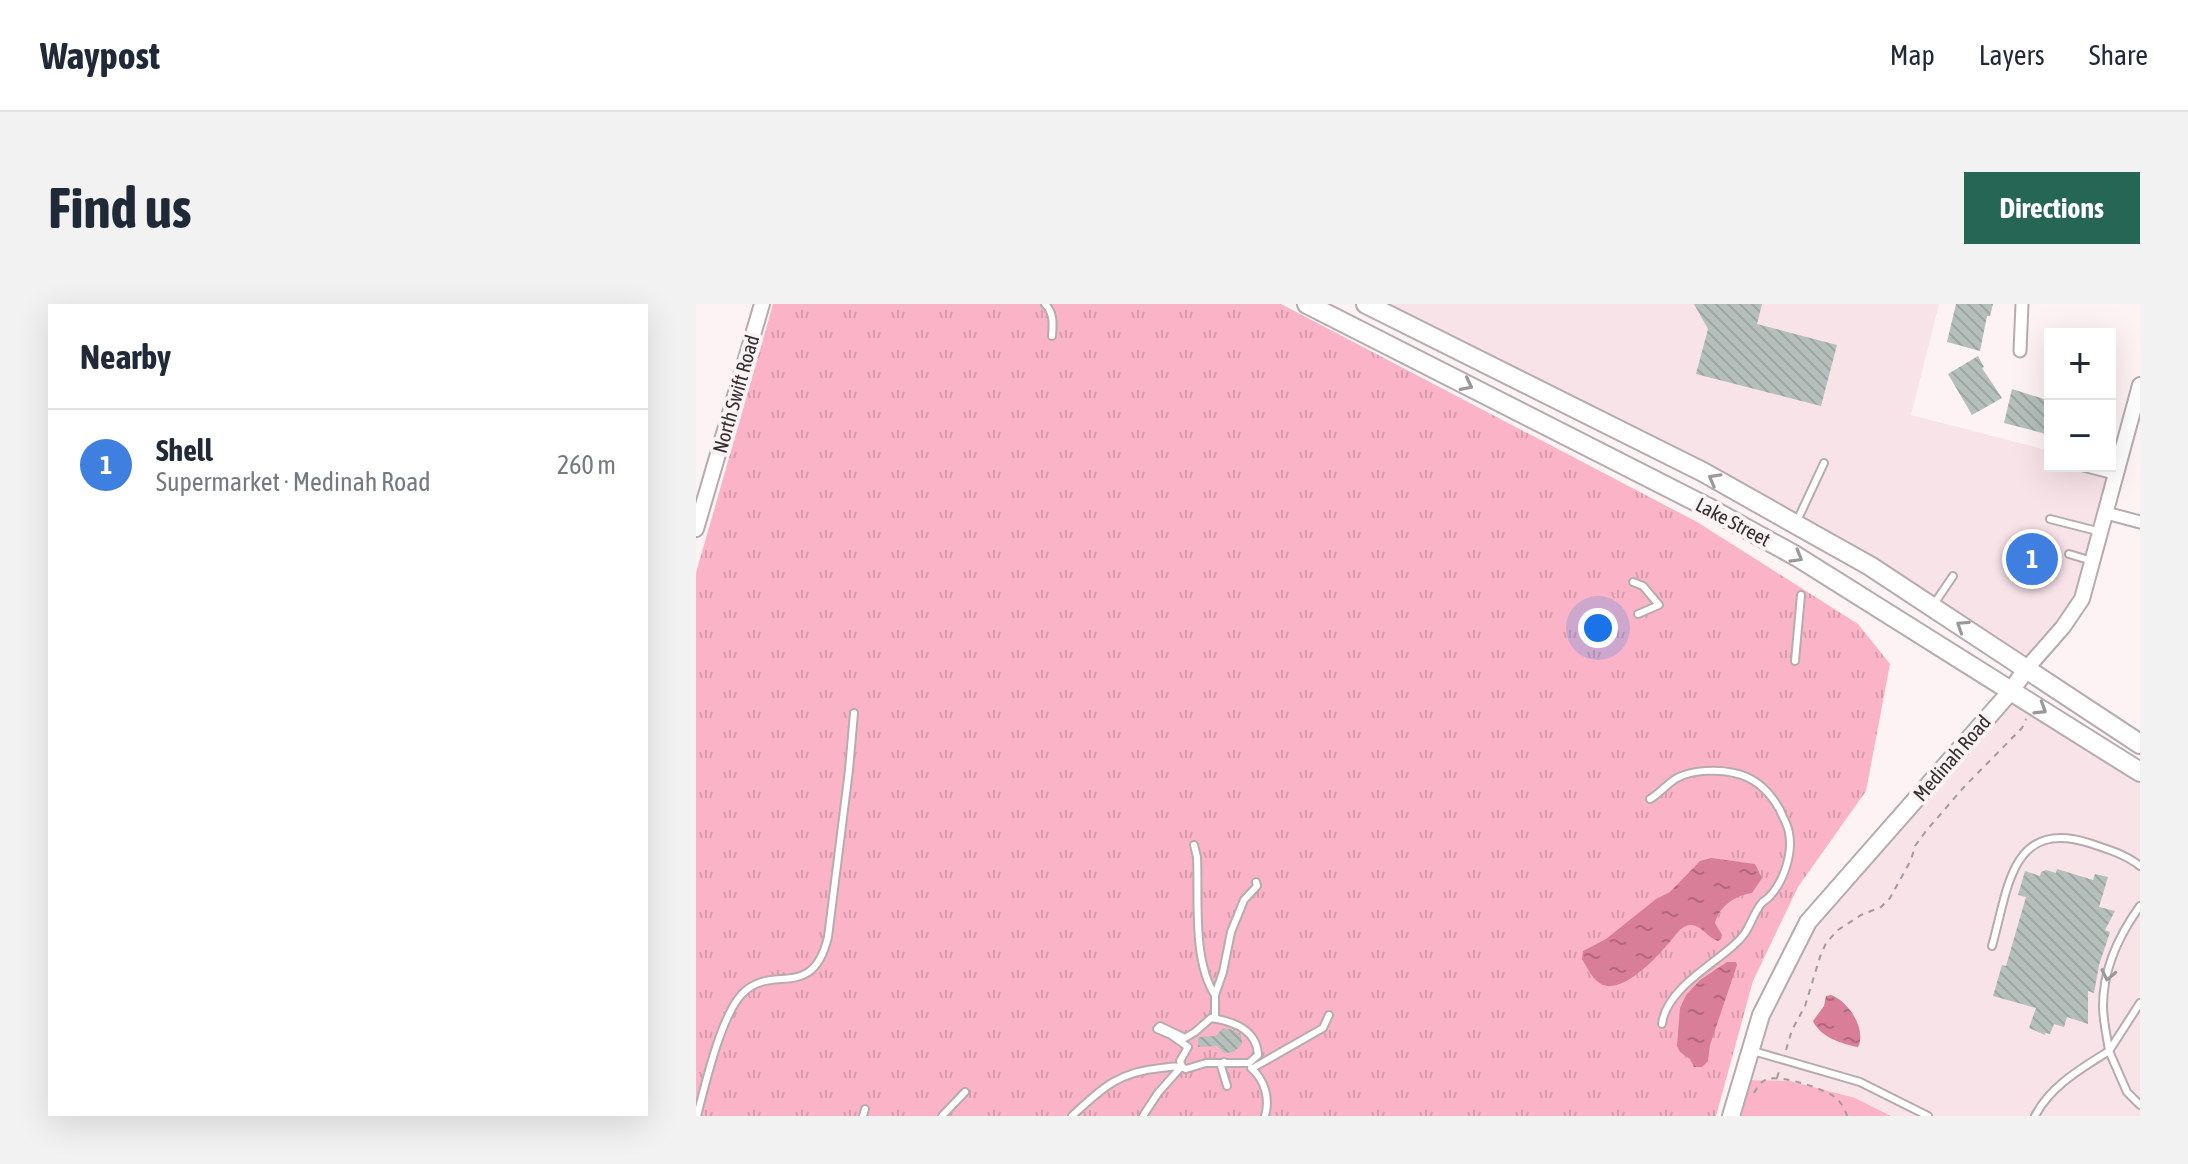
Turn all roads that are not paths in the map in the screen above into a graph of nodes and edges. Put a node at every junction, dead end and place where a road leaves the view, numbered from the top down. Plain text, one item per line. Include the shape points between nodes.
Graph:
1 (762, 304) edge
2 (1045, 304) edge
3 (1307, 304) edge
4 (2022, 304) edge
5 (1378, 306) edge
6 (1368, 334) junction
7 (1052, 336) dead end
8 (2020, 351) dead end
9 (2140, 385) edge
10 (1824, 463) dead end
11 (2100, 472) edge
12 (2116, 476) junction
13 (2106, 513) junction
14 (2050, 519) dead end
15 (2140, 522) edge
16 (1796, 524) junction
17 (696, 529) edge
18 (2101, 532) junction
19 (2069, 554) dead end
20 (2093, 561) junction
21 (1953, 576) dead end
22 (1633, 582) dead end
23 (1801, 595) dead end
24 (1932, 607) junction
25 (1638, 614) dead end
26 (1795, 661) dead end
27 (2027, 668) junction
28 (2011, 691) junction
29 (854, 713) dead end
30 (2140, 744) edge
31 (2140, 772) edge
32 (1650, 799) dead end
33 (1194, 845) dead end
34 (2140, 866) edge
35 (1256, 882) dead end
36 (2140, 906) edge
37 (1992, 946) dead end
38 (1215, 995) junction
39 (2140, 1003) edge
40 (1329, 1015) dead end
41 (1215, 1018) junction
42 (1662, 1024) dead end
43 (1750, 1050) junction
44 (2109, 1051) junction
45 (1224, 1062) junction
46 (1245, 1063) junction
47 (1182, 1066) junction
48 (1253, 1068) junction
49 (1227, 1086) dead end
50 (965, 1092) dead end
51 (2140, 1105) edge
52 (1266, 1112) edge
53 (697, 1116) edge
54 (942, 1116) edge
55 (1072, 1116) edge
56 (1143, 1116) edge
57 (1273, 1116) edge
58 (1731, 1116) edge
59 (1928, 1116) edge
60 (2035, 1116) edge

1 - 17 street, North Swift Road
2 - 7 lane via 1052,317
3 - 6 main road, Lake Street
4 - 8 street
5 - 6 lane
16 -> 5 main road, Lake Street
6 -> 28 main road, Lake Street via 1796,556
9 - 12 street, Medinah Road
10 - 16 lane
11 - 12 lane
12 - 13 street, Medinah Road
13 - 15 street
13 - 18 street, Medinah Road
14 - 18 lane
16 - 24 main road, Lake Street
18 - 20 street, Medinah Road
19 - 20 lane
20 - 27 street, Medinah Road via 2075,612
21 - 24 lane
22 - 25 lane via 1659,605
23 - 26 lane
27 -> 24 main road, Lake Street
27 - 28 main road, Medinah Road
27 - 30 main road, Lake Street
28 -> 31 main road, Lake Street
28 - 43 main road, Medinah Road via 1808,922 1761,1015
29 - 53 lane via 828,937 821,958 804,975 767,981 738,998 711,1063
32 - 42 lane via 1680,776 1736,773 1769,794 1790,840 1781,879 1750,926 1672,1000
33 - 38 lane via 1198,932
34 - 37 lane via 2083,841 2046,839 2032,845 2014,868
35 - 38 lane via 1238,912
36 -> 44 lane via 2122,933 2109,971 2103,1007
38 - 41 lane
39 - 44 lane
40 - 48 lane via 1323,1028
41 - 46 lane via 1253,1037 1258,1055
41 - 47 lane via 1185,1038 1157,1029 1188,1047
43 - 58 main road, Medinah Road
43 - 59 lane via 1860,1082
44 - 51 lane via 2127,1092
44 - 60 lane via 2070,1077
45 - 46 lane
45 - 47 lane
45 - 49 lane
46 - 48 lane
47 - 55 lane via 1120,1077
47 - 56 lane
48 - 52 lane via 1262,1079
50 - 54 lane
52 - 57 lane

